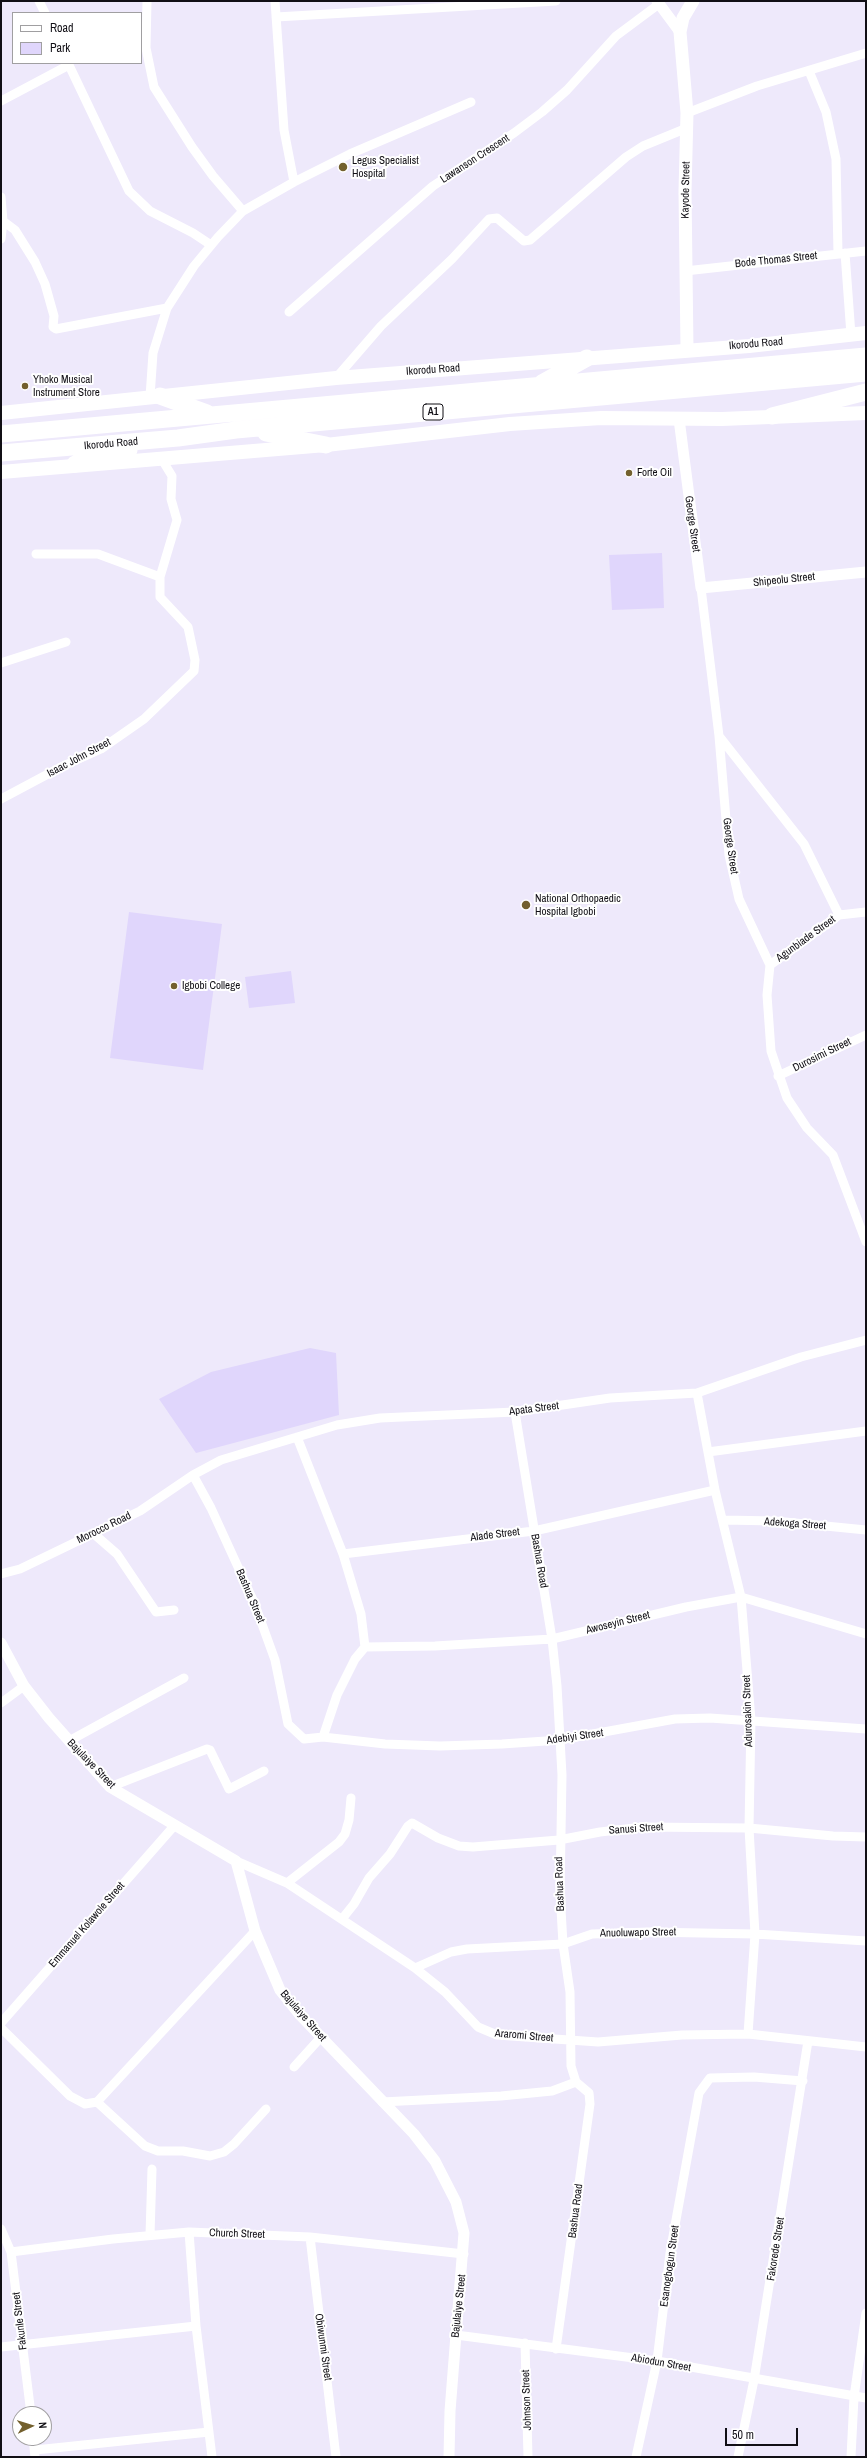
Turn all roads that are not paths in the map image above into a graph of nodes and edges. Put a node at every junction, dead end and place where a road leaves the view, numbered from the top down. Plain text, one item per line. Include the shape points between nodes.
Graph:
1 (39, 1) edge
2 (147, 1) edge
3 (275, 1) edge
4 (556, 1) edge
5 (658, 2) edge
6 (691, 2) edge
7 (382, 6) edge
8 (44, 12) edge
9 (276, 17) junction
10 (680, 32) junction
11 (866, 53) edge
12 (69, 64) edge
13 (809, 71) junction
14 (1, 101) edge
15 (471, 102) dead end
16 (687, 113) junction
17 (687, 128) junction
18 (294, 182) junction
19 (1, 197) edge
20 (243, 211) junction
21 (3, 221) junction
22 (1, 239) edge
23 (211, 245) junction
24 (866, 252) edge
25 (841, 253) junction
26 (685, 271) junction
27 (167, 308) junction
28 (289, 312) dead end
29 (866, 333) edge
30 (851, 335) junction
31 (687, 349) junction
32 (866, 356) edge
33 (587, 358) junction
34 (866, 373) edge
35 (336, 378) junction
36 (536, 386) junction
37 (866, 392) edge
38 (155, 396) junction
39 (1, 413) edge
40 (866, 413) edge
41 (211, 414) junction
42 (772, 416) junction
43 (679, 419) junction
44 (236, 430) junction
45 (1, 434) edge
46 (178, 438) junction
47 (326, 446) junction
48 (1, 453) edge
49 (162, 458) junction
50 (75, 464) junction
51 (1, 472) edge
52 (36, 554) dead end
53 (866, 572) edge
54 (160, 578) junction
55 (702, 588) junction
56 (66, 642) dead end
57 (1, 663) edge
58 (719, 736) junction
59 (1, 799) edge
60 (866, 912) edge
61 (839, 915) junction
62 (770, 965) junction
63 (866, 1035) edge
64 (778, 1076) junction
65 (866, 1242) edge
66 (866, 1340) edge
67 (698, 1394) junction
68 (515, 1412) junction
69 (866, 1431) edge
70 (297, 1437) junction
71 (708, 1452) junction
72 (197, 1472) junction
73 (715, 1490) junction
74 (724, 1520) junction
75 (534, 1530) junction
76 (866, 1530) edge
77 (94, 1534) junction
78 (343, 1554) junction
79 (1, 1574) edge
80 (741, 1597) junction
81 (174, 1610) dead end
82 (866, 1634) edge
83 (552, 1639) junction
84 (1, 1643) edge
85 (365, 1647) junction
86 (184, 1678) dead end
87 (24, 1686) junction
88 (1, 1703) edge
89 (751, 1720) junction
90 (288, 1724) joint
91 (866, 1729) edge
92 (323, 1738) junction
93 (560, 1740) junction
94 (69, 1741) junction
95 (264, 1771) dead end
96 (110, 1787) junction
97 (351, 1798) dead end
98 (174, 1826) junction
99 (748, 1828) junction
100 (866, 1837) edge
101 (559, 1840) junction
102 (236, 1861) junction
103 (287, 1883) junction
104 (342, 1920) junction
105 (255, 1931) junction
106 (755, 1934) junction
107 (866, 1941) edge
108 (563, 1944) junction
109 (415, 1968) junction
110 (1, 2023) edge
111 (1, 2028) edge
112 (748, 2034) junction
113 (322, 2036) junction
114 (571, 2039) junction
115 (808, 2041) junction
116 (866, 2047) edge
117 (294, 2067) dead end
118 (803, 2081) junction
119 (576, 2082) junction
120 (98, 2102) junction
121 (382, 2102) junction
122 (266, 2109) dead end
123 (152, 2169) dead end
124 (1, 2230) edge
125 (189, 2232) junction
126 (150, 2235) junction
127 (310, 2237) junction
128 (11, 2252) junction
129 (464, 2254) junction
130 (866, 2313) edge
131 (196, 2326) junction
132 (456, 2335) junction
133 (525, 2343) junction
134 (23, 2346) junction
135 (1, 2347) edge
136 (556, 2349) junction
137 (657, 2361) junction
138 (754, 2380) junction
139 (854, 2397) junction
140 (866, 2398) edge
141 (29, 2406) edge
142 (209, 2432) junction
143 (35, 2454) edge
144 (212, 2457) edge
145 (336, 2457) edge
146 (449, 2457) edge
147 (528, 2457) edge
148 (636, 2457) edge
149 (738, 2457) edge
150 (851, 2457) edge

1 - 8 street
2 - 20 street via 146,48 154,86 196,153
3 - 9 street
4 - 7 street
5 - 10 street
5 - 28 street, Lawanson Crescent via 616,36 567,90 542,112 433,186
6 - 10 main road, Kayode Street via 683,18
7 - 9 street
9 - 18 street via 284,130
10 - 16 main road, Kayode Street
11 - 13 street
12 - 14 street
12 - 23 street via 129,191 150,211 194,233
13 - 16 street via 757,86
13 - 25 street via 826,112 836,159
15 - 18 street via 350,154
16 - 17 main road, Kayode Street
17 - 26 main road, Kayode Street
17 - 35 street via 643,146 626,158 530,240 524,241 497,218 490,219 452,259 380,326
18 - 20 street
19 - 21 street
20 - 23 street
21 - 22 street
21 - 27 street via 15,230 35,262 54,316 53,327 56,329
23 - 27 street
24 - 25 street, Bode Thomas Street
25 - 26 street, Bode Thomas Street
25 - 30 street
26 - 31 main road, Kayode Street
27 - 38 street via 153,353
29 - 30 main road, Ikorodu Road
30 - 31 main road, Ikorodu Road via 749,346
31 - 33 main road, Ikorodu Road
32 - 36 highway, Ikorodu Road / A1
33 - 35 main road, Ikorodu Road
33 - 36 highway
34 - 44 highway, Ikorodu Road / A1
35 - 38 main road, Ikorodu Road
36 - 41 highway, Ikorodu Road / A1
37 - 42 highway
38 - 39 main road, Ikorodu Road
38 - 41 highway
40 - 42 main road, Ikorodu Road
41 - 45 highway, Ikorodu Road / A1
42 - 43 main road, Ikorodu Road
43 - 47 main road, Ikorodu Road via 601,418 510,424
43 - 55 street, George Street
44 - 46 highway, Ikorodu Road / A1
44 - 47 highway via 273,434
46 - 48 highway, Ikorodu Road / A1
46 - 50 highway
47 - 49 main road, Ikorodu Road
49 - 50 main road, Ikorodu Road
49 - 54 street, Isaac John Street via 172,476 172,500 177,520
50 - 51 main road, Ikorodu Road
52 - 54 street via 98,554
53 - 55 street, Shipeolu Street
54 - 59 street, Isaac John Street via 160,596 188,627 195,660 194,671 144,719 101,749
55 - 58 street, George Street
56 - 57 street
58 - 61 street via 804,844
58 - 62 street, George Street via 729,847 739,900
60 - 61 street, Agunbiade Street
61 - 62 street, Agunbiade Street
62 - 64 street via 767,995 771,1051
63 - 64 street, Durosimi Street
64 - 65 street via 787,1098 807,1128 833,1155
66 - 67 street, Apata Street via 800,1357
67 - 68 street, Apata Street via 610,1398
67 - 71 street, Adurosakin Street
68 - 70 street, Apata Street via 380,1418 337,1425
68 - 75 street, Bashua Road
69 - 71 street
70 - 72 street, Apata Street via 221,1460
70 - 78 street
71 - 73 street, Adurosakin Street
72 - 77 street, Morocco Road via 140,1511
72 - 90 street, Bashua Street via 254,1602 275,1660
73 - 74 street, Adurosakin Street
73 - 75 street, Alade Street via 568,1525
74 - 76 street, Adekoga Street via 775,1521
74 - 80 street, Adurosakin Street
75 - 78 street, Alade Street
75 - 83 street, Bashua Road
77 - 79 street, Morocco Road via 20,1569
77 - 81 street via 117,1554 156,1612
78 - 85 street via 360,1614
80 - 82 street, Awoseyin Street
80 - 83 street, Awoseyin Street via 686,1606
80 - 89 street, Adurosakin Street
83 - 85 street, Awoseyin Street via 436,1646
83 - 93 street, Bashua Road
84 - 87 street, Bajulaiye Street
85 - 92 street via 355,1659 336,1695
86 - 94 street
87 - 88 street
87 - 94 street, Bajulaiye Street
89 - 91 street, Adebiyi Street
89 - 93 street, Adebiyi Street via 676,1719
89 - 99 street, Adurosakin Street
90 - 92 street, Adebiyi Street via 304,1738
92 - 93 street, Adebiyi Street via 440,1746
93 - 101 street, Bashua Road via 562,1775
94 - 96 street, Bajulaiye Street
95 - 96 street via 229,1788 210,1750 207,1749
96 - 98 street, Bajulaiye Street
97 - 103 street via 345,1834 323,1857
98 - 102 street, Bajulaiye Street
98 - 110 street, Emmanuel Kolawole Street
99 - 100 street, Sanusi Street
99 - 101 street, Sanusi Street via 643,1828 600,1832
99 - 106 street, Adurosakin Street
101 - 104 street, Sanusi Street via 466,1847 438,1838 412,1824 368,1878
101 - 108 street, Bashua Road
102 - 103 street, Araromi Street
102 - 105 street, Bajulaiye Street
103 - 104 street, Araromi Street
104 - 109 street, Araromi Street
105 - 113 street, Bajulaiye Street via 280,1990 300,2015
105 - 120 street
106 - 107 street, Anuoluwapo Street
106 - 108 street, Anuoluwapo Street via 592,1934
106 - 112 street, Adurosakin Street
108 - 109 street, Anuoluwapo Street via 467,1949 435,1957
108 - 114 street, Bashua Road via 570,1992
109 - 114 street, Araromi Street via 444,1992 478,2027 486,2031 512,2037
111 - 120 street via 70,2096 85,2104
112 - 114 street, Araromi Street via 682,2035 598,2042
112 - 115 street, Araromi Street
113 - 117 street
113 - 121 street, Bajulaiye Street
114 - 119 street, Bashua Road via 571,2066
115 - 116 street, Araromi Street
115 - 118 street, Fakorede Street
118 - 137 street, Esanogbogun Street via 754,2077 710,2078 699,2093 670,2253
118 - 138 street, Fakorede Street
119 - 121 street via 552,2091
119 - 136 street, Bashua Road via 589,2093 590,2104
120 - 122 street via 145,2146 158,2151 210,2156 224,2152 234,2144
121 - 129 street, Bajulaiye Street via 414,2134 436,2161 456,2202 464,2233
123 - 126 street
124 - 128 street, Fakunle Street
125 - 126 street, Church Street
125 - 127 street, Church Street
125 - 131 street
126 - 128 street, Church Street
127 - 129 street, Church Street
127 - 145 street, Obiwunmi Street
128 - 134 street, Fakunle Street
129 - 132 street, Bajulaiye Street
130 - 139 street
131 - 134 street
131 - 142 street
132 - 133 street, Abiodun Street
132 - 146 street, Bajulaiye Street
133 - 136 street, Abiodun Street
133 - 147 street, Johnson Street
134 - 135 street
134 - 141 street, Fakunle Street
136 - 137 street, Abiodun Street
137 - 138 street, Abiodun Street
137 - 148 street, Esanogbogun Street
138 - 139 street, Abiodun Street
138 - 149 street, Fakorede Street
139 - 140 street, Abiodun Street
139 - 150 street
142 - 143 street
142 - 144 street

